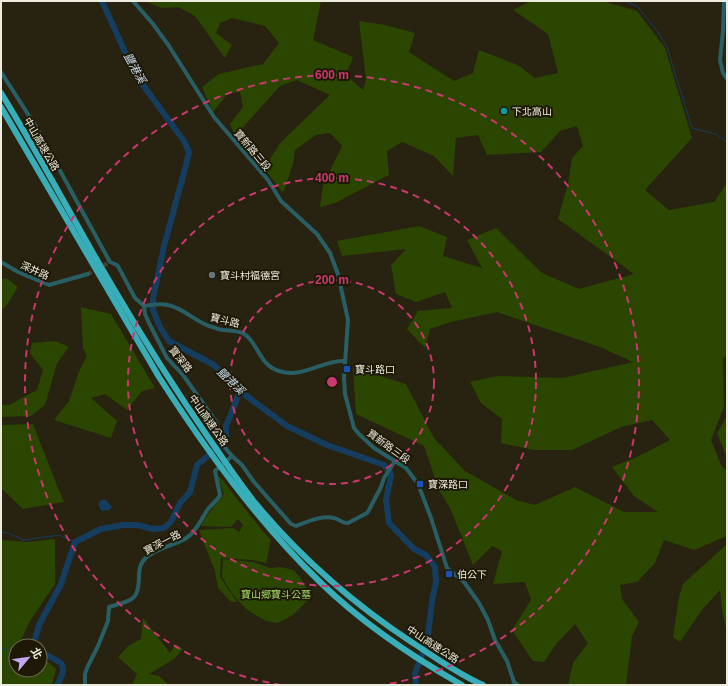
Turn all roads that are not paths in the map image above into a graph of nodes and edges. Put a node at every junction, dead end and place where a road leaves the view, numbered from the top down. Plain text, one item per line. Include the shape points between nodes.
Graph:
1 (133, 1) edge
2 (724, 1) edge
3 (1, 72) edge
4 (727, 79) edge
5 (1, 93) edge
6 (1, 107) edge
7 (1, 262) edge
8 (88, 274) tunnel mouth
9 (144, 306) junction
10 (344, 361) junction
11 (232, 456) junction
12 (395, 460) junction
13 (85, 685) edge
14 (462, 685) edge
15 (483, 685) edge
16 (518, 685) edge

1 - 10 street, 寶新路三段 via 169,46 214,117 268,180 281,201 317,234 330,253 338,274 348,320
2 - 4 street via 720,60
3 - 9 street, 寶深路 via 35,125 110,262 117,265 135,298
5 - 15 highway, 中山高速公路 via 114,289 178,393 256,504 312,563 360,605 409,640
6 - 14 highway, 中山高速公路 via 128,326 182,412 224,472 290,552 321,583 403,649
7 - 8 street, 深井路 via 49,286
9 - 10 street, 寶斗路 via 172,306 207,325 222,330 238,331 250,340 265,362 279,372 300,372
9 - 11 street, 寶深路 via 145,314 167,358 183,375 217,423 218,439
10 - 12 street, 寶新路三段 via 345,394 354,428 374,448
11 - 12 street, 寶深路 via 293,525 329,517 345,524 367,513
11 - 13 street, 寶深一路 via 215,471 220,495 196,529 182,541 159,550 144,560 140,565 138,590 135,596 123,604 109,607 108,621 85,674
12 - 16 street, 寶新路三段 via 410,472 420,488 447,568 464,582 479,603 507,661 514,682

